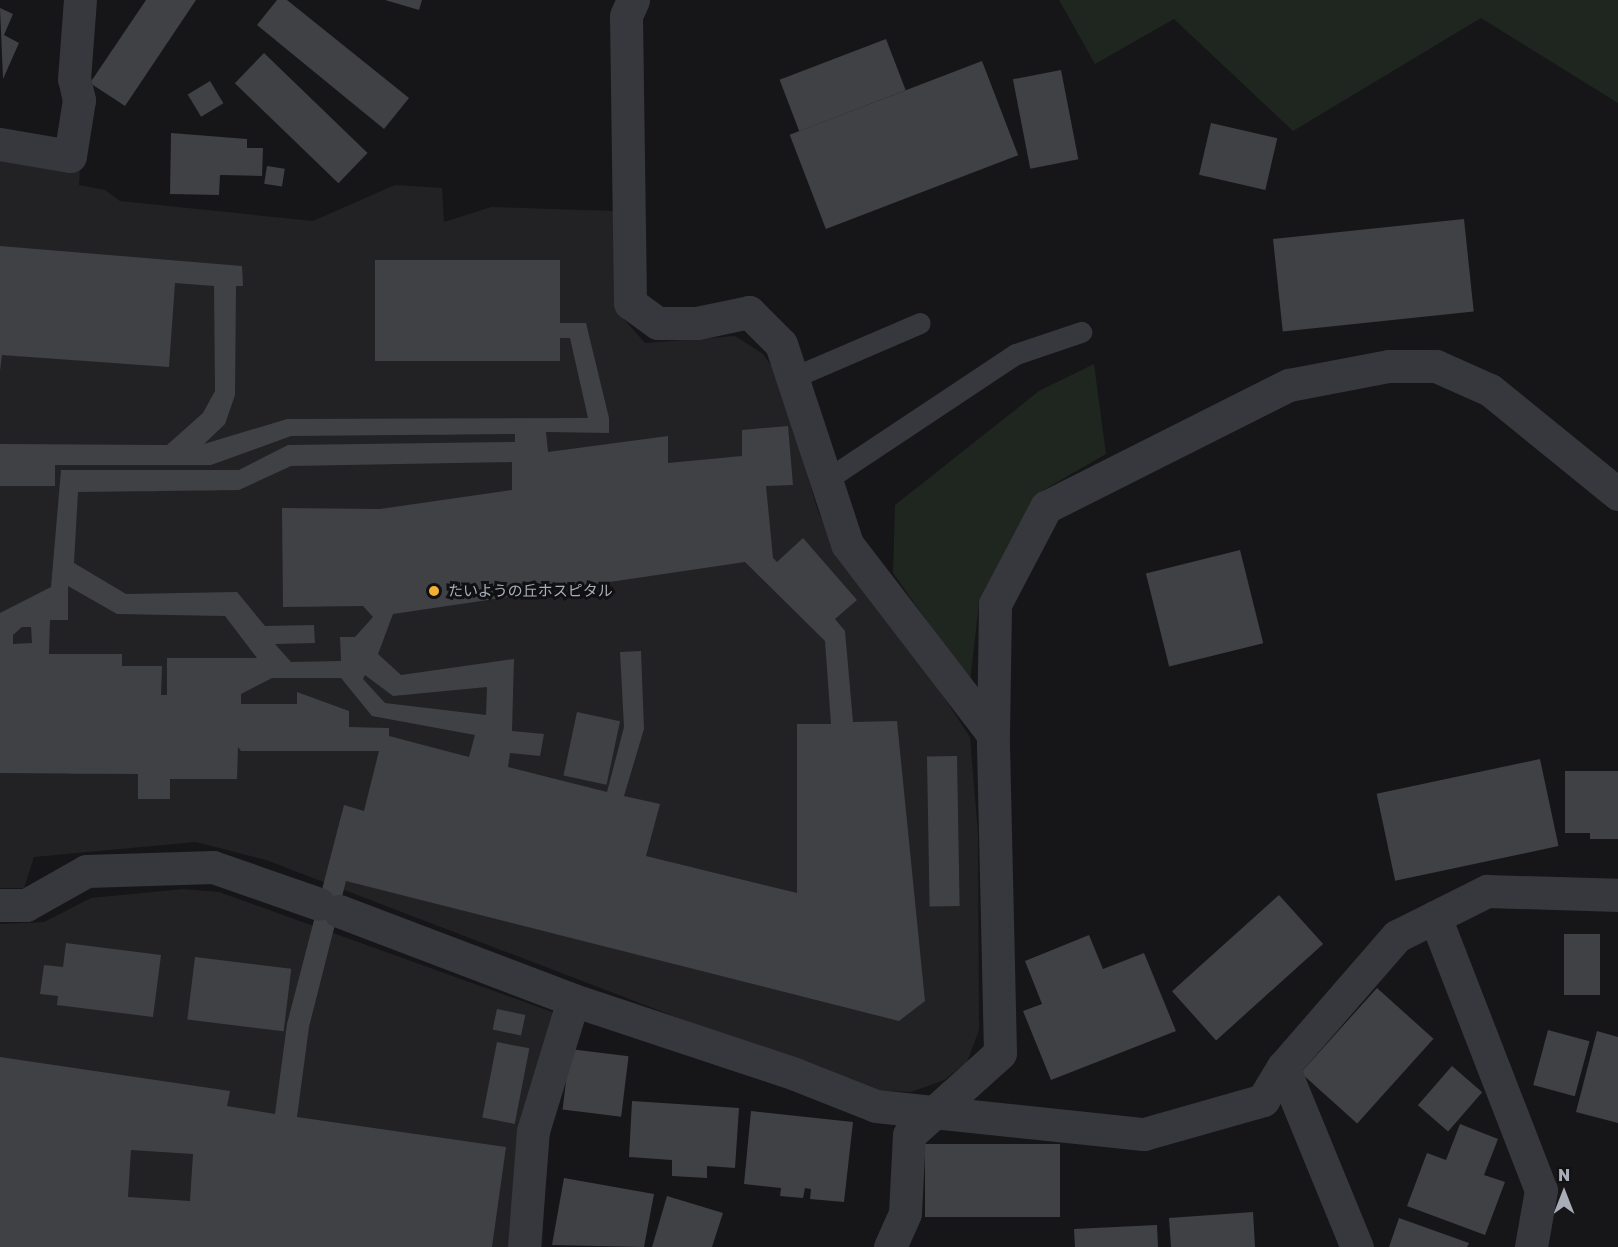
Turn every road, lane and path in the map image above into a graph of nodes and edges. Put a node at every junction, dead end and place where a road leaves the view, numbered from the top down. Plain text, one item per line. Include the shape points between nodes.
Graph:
1 (80, 0) edge
2 (633, 0) edge
3 (0, 144) edge
4 (920, 323) dead end
5 (1081, 332) dead end
6 (792, 378) junction
7 (826, 480) junction
8 (1618, 494) edge
9 (993, 734) junction
10 (1618, 895) edge
11 (0, 905) edge
12 (1435, 917) junction
13 (573, 1000) junction
14 (1283, 1067) junction
15 (933, 1112) junction
16 (524, 1247) edge
17 (890, 1247) edge
18 (1357, 1247) edge
19 (1531, 1247) edge

1 - 3 street via 74,79 79,100 70,156
2 - 6 street via 626,16 630,303 658,323 698,323 749,312 781,344
4 - 6 lane
5 - 7 lane via 1016,354
6 - 7 street
7 - 9 street via 847,544
8 - 9 street via 1490,390 1436,366 1389,366 1289,385 1046,507 995,604
9 - 15 street via 1000,1053
10 - 12 street via 1487,891
11 - 13 street via 26,905 86,871 213,867
12 - 14 street via 1397,936
12 - 19 street via 1541,1190
13 - 15 street via 795,1074 876,1106
13 - 16 street via 533,1131
14 - 15 street via 1263,1100 1144,1134
14 - 18 street
15 - 17 street via 909,1135 905,1213

